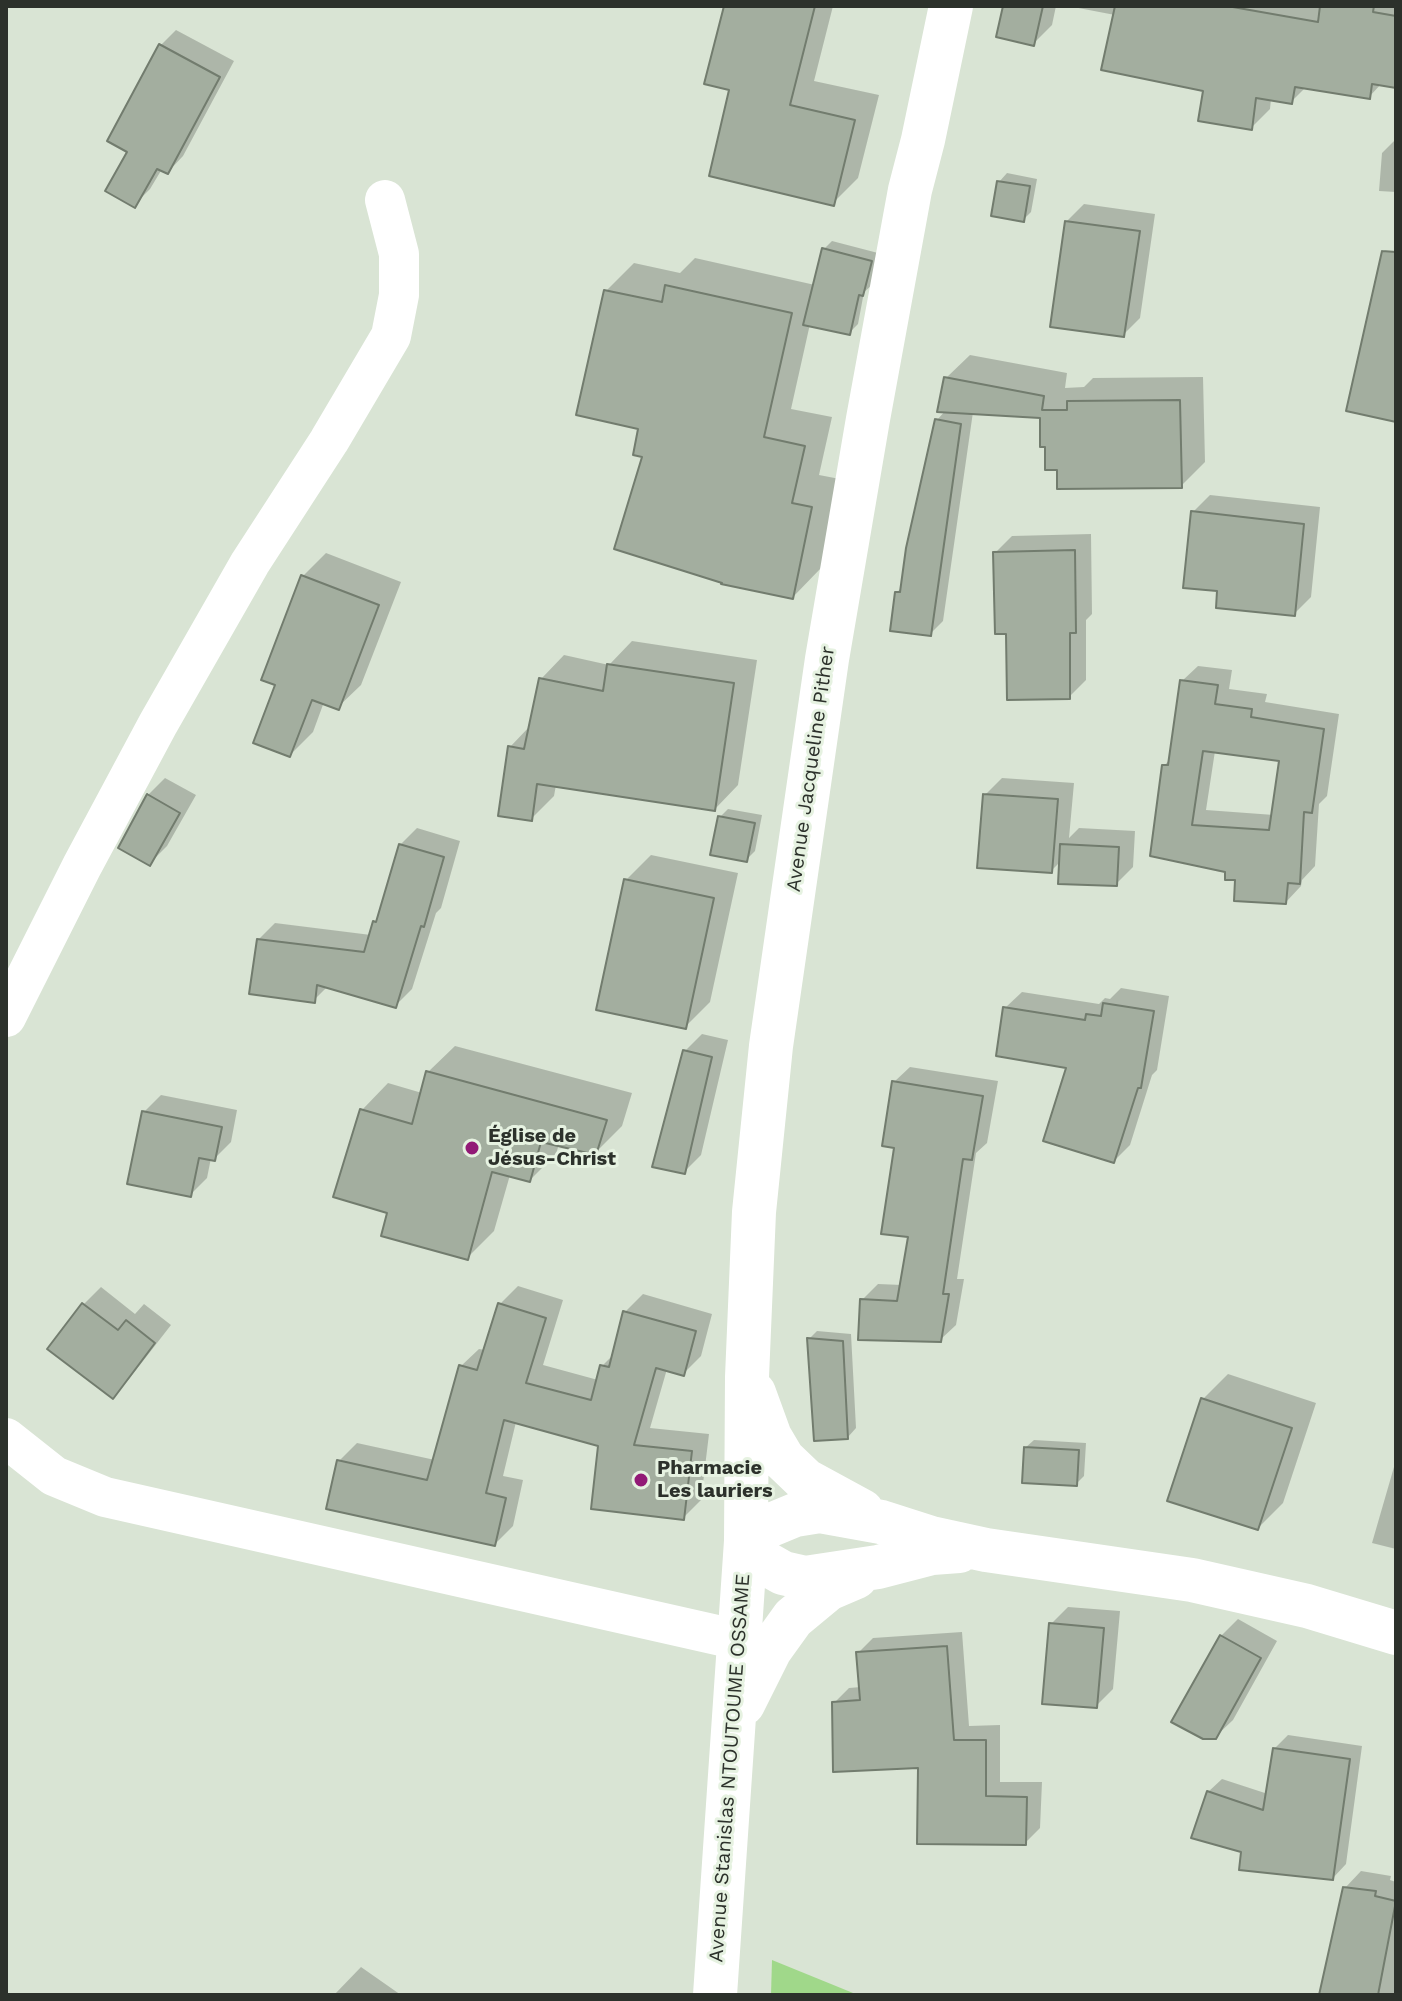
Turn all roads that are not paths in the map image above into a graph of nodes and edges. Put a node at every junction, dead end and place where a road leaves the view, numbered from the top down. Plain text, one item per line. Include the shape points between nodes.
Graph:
1 (951, 6) edge
2 (385, 200) dead end
3 (6, 1017) edge
4 (747, 1377) junction
5 (6, 1438) edge
6 (881, 1522) junction
7 (746, 1541) junction
8 (986, 1550) junction
9 (878, 1567) junction
10 (1396, 1633) edge
11 (739, 1640) junction
12 (735, 1720) junction
13 (715, 1995) edge

1 - 4 street, Avenue Jacqueline Pither via 910,190 825,674 771,1046 754,1212
2 - 3 street via 399,254 391,336 250,563 158,724
4 - 6 street via 783,1459 805,1480
4 - 7 street, Avenue Jacqueline Pither
5 - 11 street via 54,1476 105,1497
6 - 7 street via 820,1511 795,1515
6 - 8 street
7 - 9 street via 760,1560 805,1578
7 - 11 street, Avenue Stanislas NTOUTOUME OSSAME
8 - 9 street via 932,1553
8 - 10 street via 1192,1580
9 - 12 street via 828,1589 793,1618 770,1650
11 - 12 street, Avenue Stanislas NTOUTOUME OSSAME
12 - 13 street, Avenue Stanislas NTOUTOUME OSSAME

